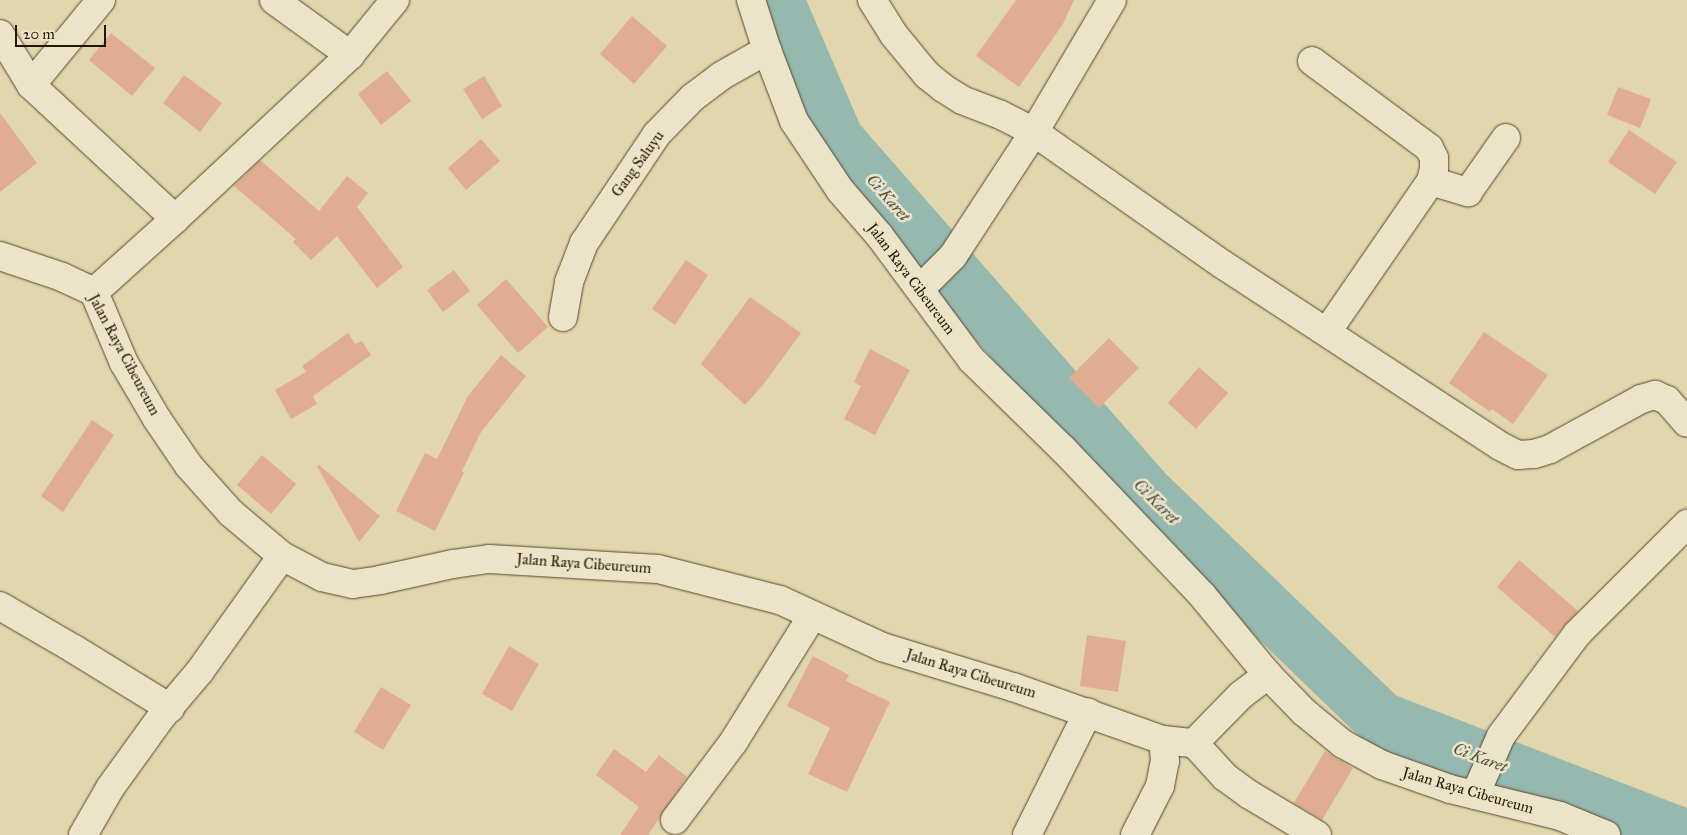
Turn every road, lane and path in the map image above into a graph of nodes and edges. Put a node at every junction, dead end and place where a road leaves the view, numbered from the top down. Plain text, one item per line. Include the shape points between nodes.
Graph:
1 (101, 0) edge
2 (274, 0) edge
3 (395, 0) edge
4 (752, 0) edge
5 (872, 0) edge
6 (1112, 0) edge
7 (0, 34) edge
8 (767, 50) junction
9 (350, 55) junction
10 (1312, 61) dead end
11 (31, 86) junction
12 (1034, 132) junction
13 (1506, 138) dead end
14 (1432, 181) junction
15 (175, 219) junction
16 (0, 256) edge
17 (920, 289) junction
18 (94, 292) junction
19 (562, 317) dead end
20 (1327, 332) junction
21 (1687, 423) edge
22 (1687, 524) edge
23 (282, 556) junction
24 (0, 606) edge
25 (812, 616) junction
26 (1268, 676) junction
27 (170, 708) junction
28 (1088, 712) junction
29 (1163, 740) junction
30 (1194, 743) junction
31 (1475, 795) junction
32 (675, 820) dead end
33 (83, 835) edge
34 (1027, 835) edge
35 (1136, 835) edge
36 (1317, 835) edge
37 (1606, 835) edge

1 - 11 street
2 - 9 street
3 - 9 street
4 - 8 street, Jalan Raya Cibeureum
5 - 12 street via 894,35 927,75 962,100
6 - 12 street
7 - 11 street
8 - 17 street, Jalan Raya Cibeureum via 794,121 840,190 879,234
8 - 19 street, Gang Saluyu via 721,76 692,98 646,148 581,248 569,282
9 - 15 street
10 - 14 street via 1429,148 1434,158
11 - 15 street
12 - 17 street via 948,263
12 - 20 street via 1222,264
13 - 14 street via 1468,192
14 - 20 street
15 - 18 street
16 - 18 street, Jalan Raya Cibeureum via 62,277
17 - 26 street, Jalan Raya Cibeureum via 972,360 1063,449 1202,595
18 - 23 street, Jalan Raya Cibeureum via 124,363 189,466 231,513
20 - 21 street via 1452,417 1518,455 1550,449 1648,396 1667,400
22 - 31 street via 1577,634 1501,736
23 - 25 street, Jalan Raya Cibeureum via 322,577 353,584 489,559 658,569 780,600
23 - 27 street
24 - 27 street
25 - 28 street, Jalan Raya Cibeureum via 882,648 1013,686
25 - 32 street via 734,740
26 - 30 street via 1241,695
26 - 31 street, Jalan Raya Cibeureum via 1343,744 1413,777
27 - 33 street via 110,788
28 - 29 street, Jalan Raya Cibeureum
28 - 34 street
29 - 30 street, Jalan Raya Cibeureum
29 - 35 street via 1165,761 1160,786
30 - 36 street via 1225,777
31 - 37 street, Jalan Raya Cibeureum via 1560,816

